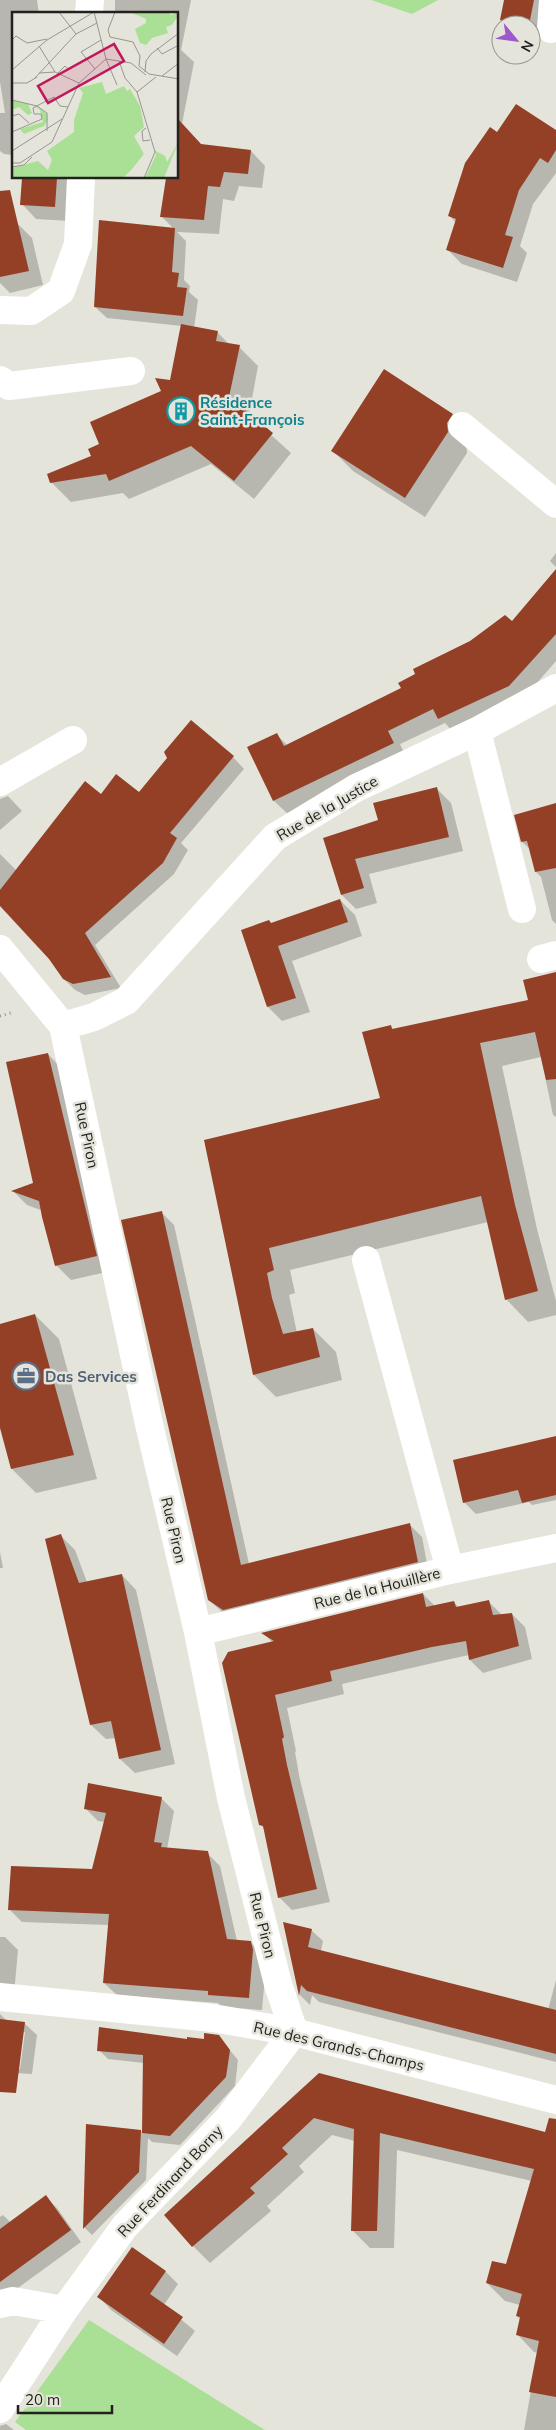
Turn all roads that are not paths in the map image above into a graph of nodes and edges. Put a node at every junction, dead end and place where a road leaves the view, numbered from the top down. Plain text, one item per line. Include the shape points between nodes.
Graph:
1 (553, 0) edge
2 (551, 29) dead end
3 (81, 179) edge
4 (0, 310) edge
5 (131, 371) dead end
6 (0, 380) edge
7 (462, 426) dead end
8 (556, 504) edge
9 (556, 688) edge
10 (476, 730) junction
11 (73, 740) dead end
12 (0, 782) edge
13 (522, 909) dead end
14 (0, 949) edge
15 (63, 1026) junction
16 (366, 1260) dead end
17 (556, 1548) edge
18 (450, 1570) junction
19 (198, 1632) junction
20 (0, 1997) edge
21 (294, 2032) junction
22 (556, 2100) edge
23 (0, 2304) edge
24 (64, 2310) junction
25 (0, 2409) edge

1 - 2 street
3 - 4 street via 78,244 62,291 31,311
5 - 6 street via 9,386
7 - 8 street
9 - 10 street, Rue de la Justice
10 - 13 street
10 - 15 street, Rue de la Justice via 356,788 275,837 126,1001 94,1017
11 - 12 street
14 - 15 street
15 - 19 street, Rue Piron via 149,1424
16 - 18 street
17 - 18 street, Rue de la Houillère
18 - 19 street, Rue de la Houillère
19 - 21 street, Rue Piron via 231,1798 278,1984
20 - 21 street, Rue des Grands-Champs via 213,2018
21 - 22 street, Rue des Grands-Champs
21 - 24 street, Rue Ferdinand Borny via 228,2119 125,2226
23 - 24 street via 13,2301
24 - 25 street, Rue Ferdinand Borny

